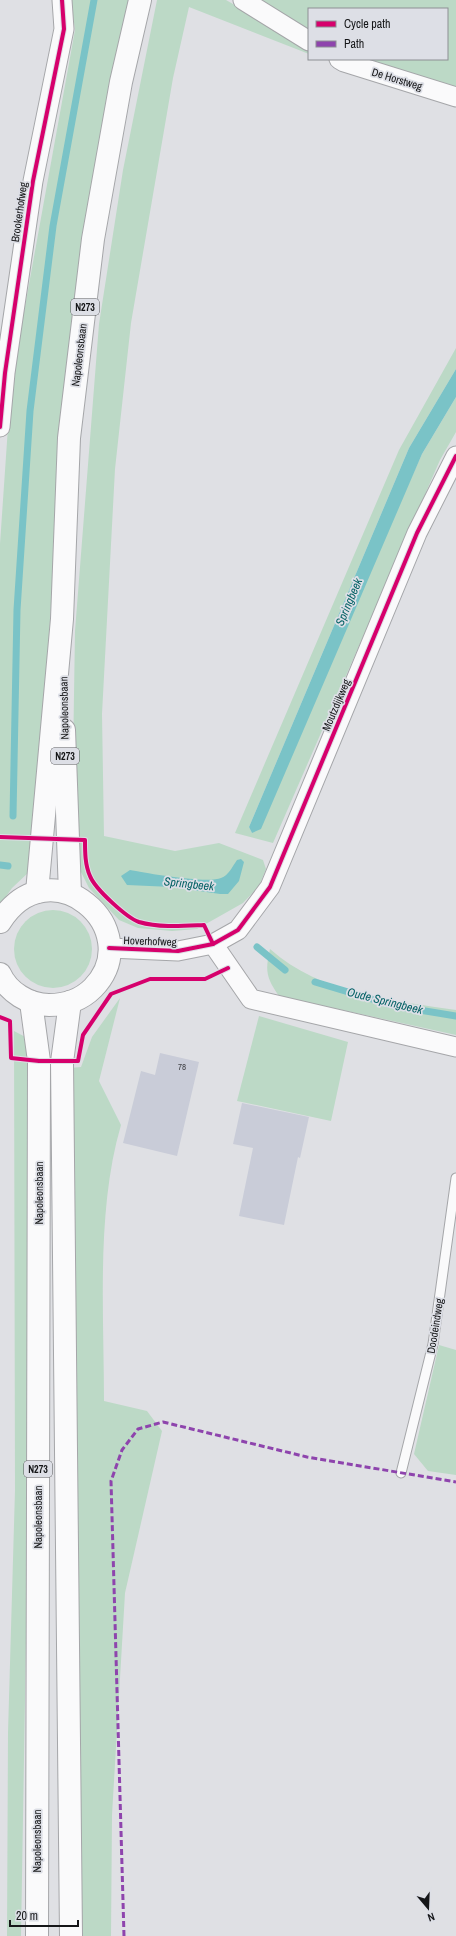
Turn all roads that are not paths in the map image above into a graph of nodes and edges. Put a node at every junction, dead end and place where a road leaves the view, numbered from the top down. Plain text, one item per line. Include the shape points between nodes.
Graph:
1 (62, 0) edge
2 (140, 0) edge
3 (243, 0) edge
4 (308, 40) edge
5 (341, 60) edge
6 (456, 97) edge
7 (0, 427) edge
8 (456, 456) edge
9 (62, 619) junction
10 (37, 892) junction
11 (70, 893) junction
12 (0, 922) edge
13 (214, 944) junction
14 (109, 948) junction
15 (0, 975) edge
16 (31, 1002) junction
17 (70, 1002) junction
18 (456, 1047) edge
19 (456, 1178) edge
20 (401, 1473) dead end
21 (37, 1936) edge
22 (71, 1936) edge

1 - 7 street, Brookerhofweg via 64,29 32,181 5,373
2 - 9 main road, Napoleonsbaan / N273 via 121,82 93,239 69,438
3 - 4 street
5 - 6 street, De Horstweg
8 - 13 street, Moutzdijkweg via 417,534 270,887 238,930
9 - 10 main road, Napoleonsbaan / N273
9 - 11 main road, Napoleonsbaan / N273
10 - 11 main road via 54,890
10 - 12 main road via 21,899 8,910
11 - 14 main road via 86,902 98,914 107,930
13 - 14 street, Hoverhofweg via 178,951
13 - 18 street via 251,999
14 - 17 main road via 106,966 98,982 86,994
15 - 16 main road via 19,996
16 - 17 main road via 44,1005
16 - 21 main road, Napoleonsbaan / N273 via 39,1061
17 - 22 main road, N273 via 62,1062
19 - 20 lane, Doodeindweg via 433,1344

